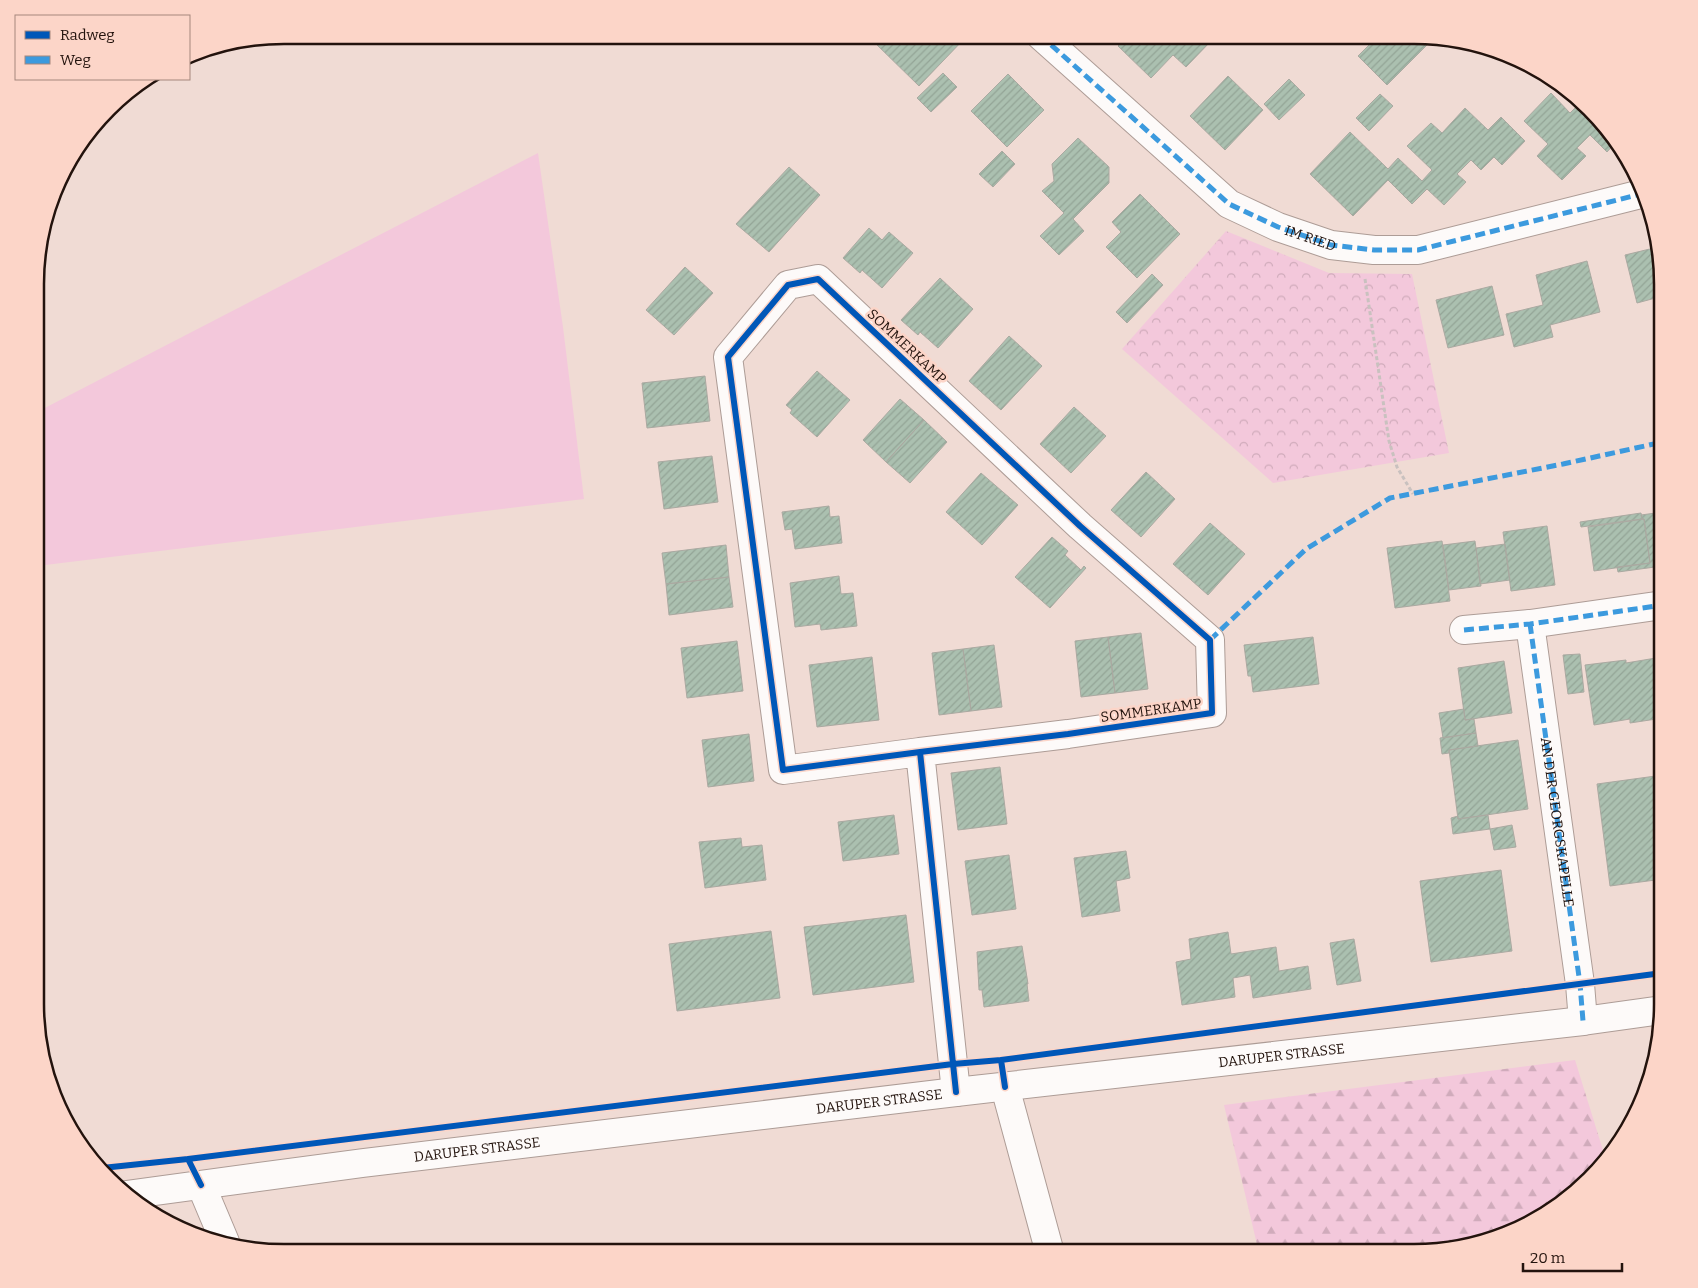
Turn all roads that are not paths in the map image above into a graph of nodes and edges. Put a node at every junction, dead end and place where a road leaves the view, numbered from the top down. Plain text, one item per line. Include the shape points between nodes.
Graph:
1 (1050, 44) edge
2 (1637, 195) edge
3 (1654, 606) edge
4 (1530, 624) junction
5 (1464, 630) dead end
6 (920, 752) junction
7 (1654, 1011) edge
8 (1583, 1021) junction
9 (1005, 1087) junction
10 (956, 1092) junction
11 (201, 1185) junction
12 (136, 1194) edge
13 (223, 1236) edge
14 (1048, 1244) edge

1 - 2 street, IM RIED via 1229,204 1278,228 1331,245 1374,250 1418,250
3 - 4 street
4 - 5 street
4 - 8 street, AN DER GEORGSKAPELLE
6 - 6 street, SOMMERKAMP via 1212,714 1210,640 1080,526 818,279 788,285 728,356 783,770
6 - 10 street
7 - 8 street, DARUPER STRASSE
8 - 9 street, DARUPER STRASSE
9 - 10 street, DARUPER STRASSE
9 - 14 street
10 - 11 street, DARUPER STRASSE
11 - 12 street, DARUPER STRASSE
11 - 13 street

